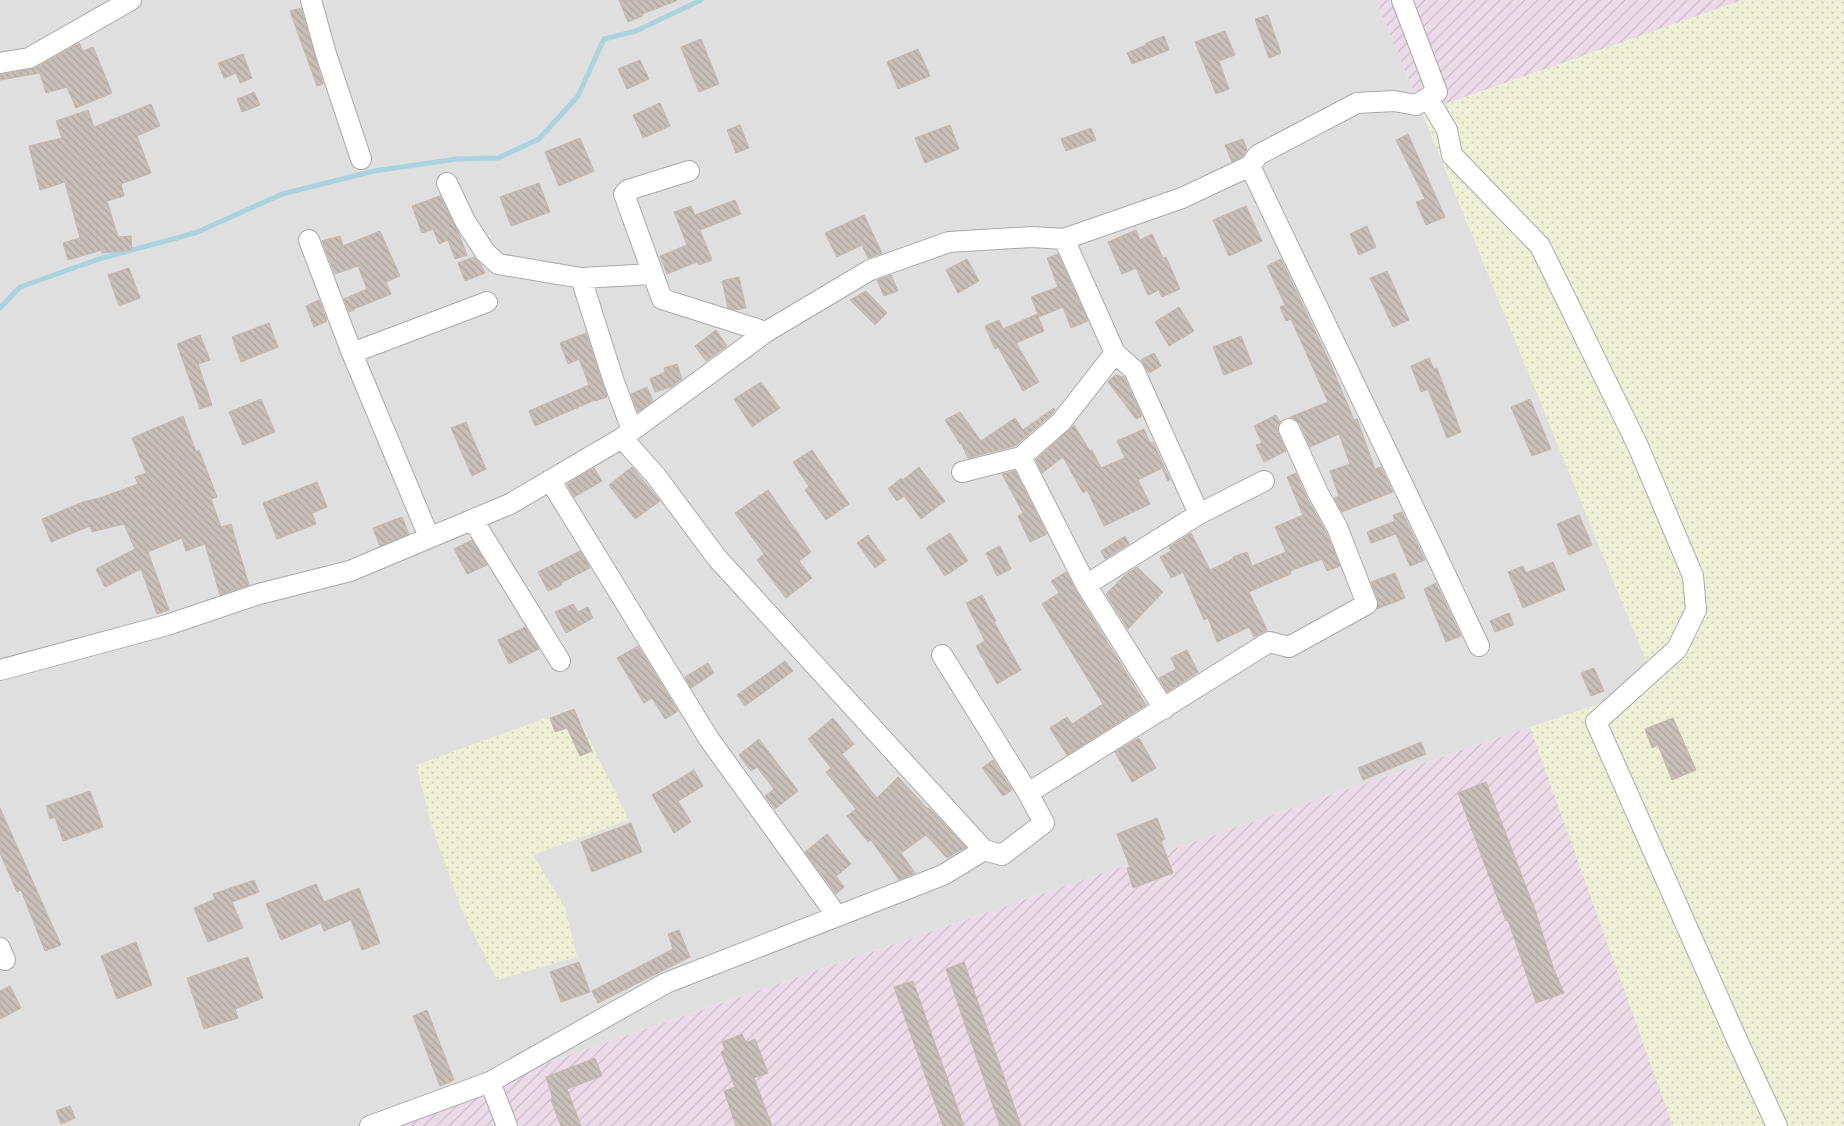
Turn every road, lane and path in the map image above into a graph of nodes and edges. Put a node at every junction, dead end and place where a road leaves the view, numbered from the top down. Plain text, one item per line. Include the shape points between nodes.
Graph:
1 (131, 0) edge
2 (310, 0) edge
3 (1402, 0) edge
4 (0, 63) edge
5 (1428, 98) junction
6 (361, 159) dead end
7 (1250, 166) junction
8 (689, 171) dead end
9 (447, 183) dead end
10 (1064, 238) junction
11 (308, 240) dead end
12 (653, 274) junction
13 (581, 278) junction
14 (487, 302) dead end
15 (766, 332) junction
16 (352, 353) junction
17 (1115, 353) junction
18 (1289, 429) dead end
19 (627, 434) junction
20 (1021, 457) junction
21 (962, 472) dead end
22 (550, 480) junction
23 (1264, 481) dead end
24 (1199, 514) junction
25 (473, 520) junction
26 (429, 537) junction
27 (1086, 585) junction
28 (1479, 646) dead end
29 (942, 655) dead end
30 (560, 661) dead end
31 (0, 670) edge
32 (1164, 709) junction
33 (1028, 793) junction
34 (984, 850) junction
35 (837, 916) junction
36 (490, 1082) junction
37 (370, 1126) edge
38 (507, 1126) edge
39 (1777, 1126) edge

1 - 4 street via 29,58
2 - 6 street
3 - 5 street via 1437,92
5 - 7 street via 1416,105 1394,101 1357,103 1258,155
5 - 39 street via 1447,130 1452,155 1540,246 1638,446 1693,576 1696,610 1676,649 1596,722
7 - 10 street via 1182,198
7 - 28 street
8 - 12 street via 624,194
9 - 13 street via 470,229 485,252 498,264
10 - 15 street via 949,242 870,270
10 - 17 street
11 - 16 street
12 - 13 street
12 - 15 street via 662,299
13 - 19 street
14 - 16 street
15 - 19 street
16 - 26 street
17 - 20 street via 1060,422
17 - 24 street via 1134,370
18 - 32 street via 1337,527 1367,604 1288,647 1269,642
19 - 22 street
19 - 34 street via 717,558
20 - 21 street
20 - 27 street
22 - 25 street via 510,504
22 - 35 street via 709,739
23 - 24 street
24 - 27 street
25 - 26 street
25 - 30 street
26 - 31 street via 350,571 259,594 166,625
27 - 32 street
29 - 33 street
32 - 33 street
33 - 34 street via 1044,823 1002,854
34 - 35 street via 943,875
35 - 36 street via 666,982
36 - 37 street
36 - 38 street

